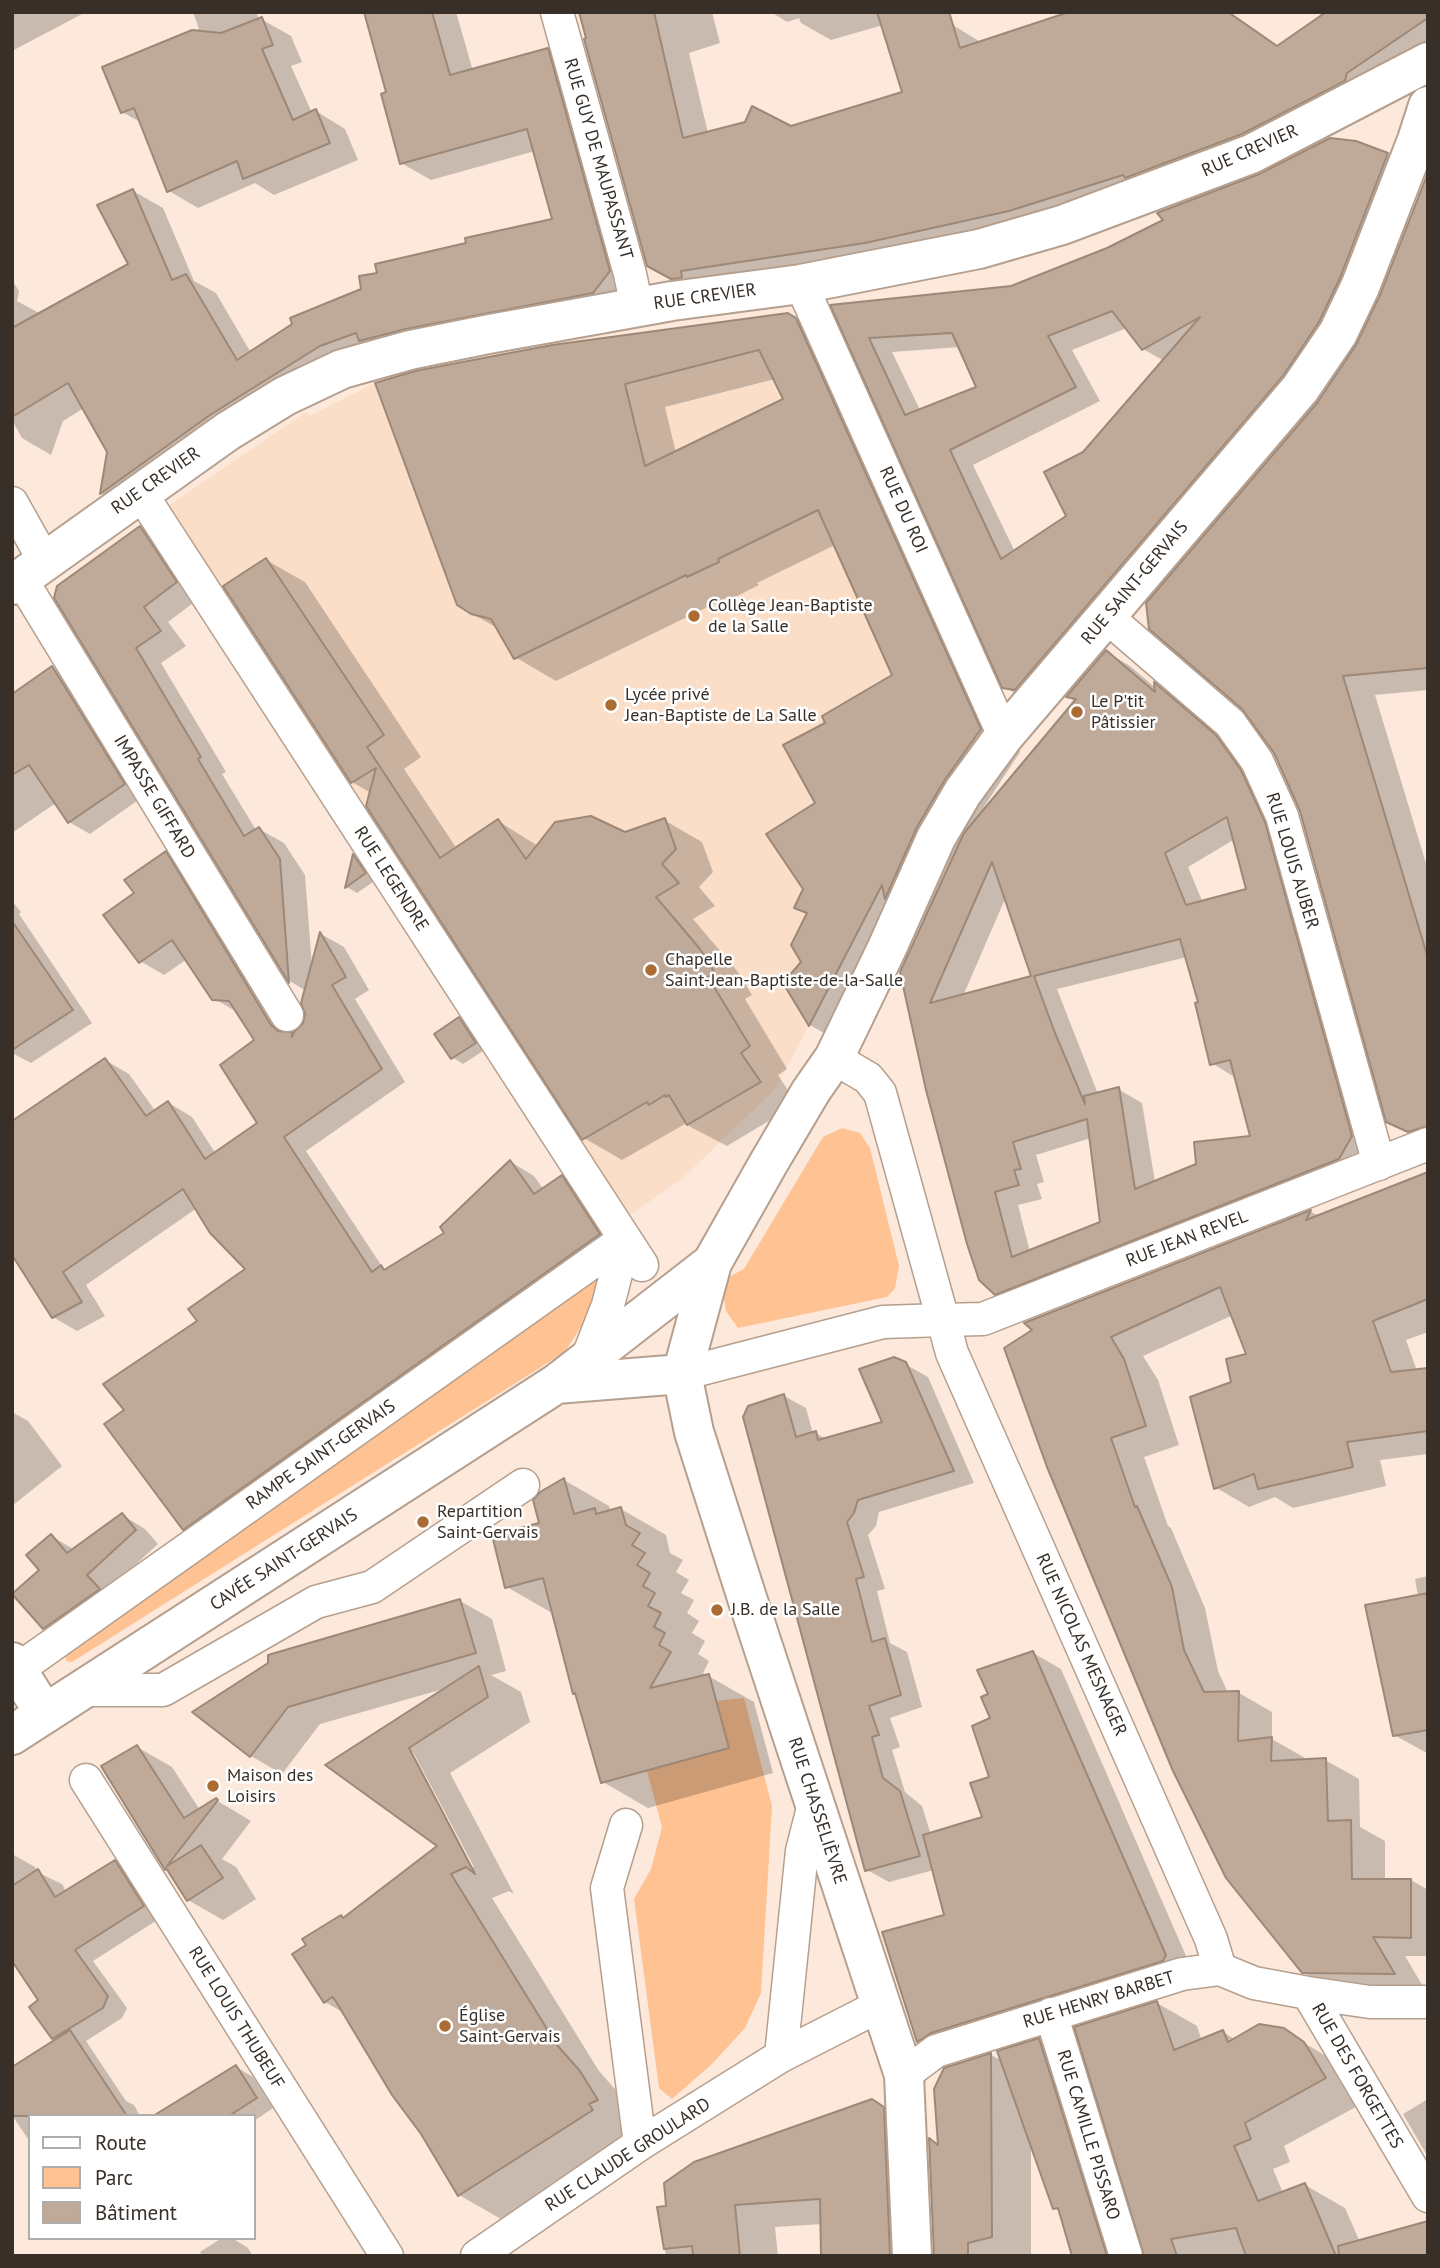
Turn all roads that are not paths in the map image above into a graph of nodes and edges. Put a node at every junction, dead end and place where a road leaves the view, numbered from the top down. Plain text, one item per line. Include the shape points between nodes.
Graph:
1 (557, 12) edge
2 (1428, 62) edge
3 (1428, 106) edge
4 (801, 284) junction
5 (637, 307) junction
6 (140, 492) junction
7 (12, 503) edge
8 (26, 576) edge
9 (1107, 617) junction
10 (1004, 736) junction
11 (287, 1014) dead end
12 (834, 1058) junction
13 (1428, 1144) edge
14 (1379, 1164) junction
15 (625, 1239) junction
16 (712, 1264) junction
17 (642, 1265) dead end
18 (943, 1320) junction
19 (587, 1359) junction
20 (682, 1374) junction
21 (555, 1384) junction
22 (523, 1485) dead end
23 (15, 1666) edge
24 (84, 1690) junction
25 (45, 1714) junction
26 (12, 1735) edge
27 (86, 1780) dead end
28 (814, 1804) junction
29 (626, 1825) dead end
30 (1220, 1969) junction
31 (1308, 1993) junction
32 (1428, 2002) edge
33 (881, 2005) junction
34 (1051, 2014) junction
35 (782, 2056) junction
36 (904, 2075) junction
37 (640, 2144) junction
38 (1428, 2196) edge
39 (387, 2256) edge
40 (477, 2256) edge
41 (912, 2256) edge
42 (1126, 2256) edge

1 - 5 street, RUE GUY DE MAUPASSANT
2 - 4 street, RUE CREVIER via 1251,154 1062,225 979,249
3 - 9 street, RUE SAINT-GERVAIS via 1338,333 1300,389
4 - 5 street, RUE CREVIER
4 - 10 street, RUE DU ROI
5 - 6 street, RUE CREVIER via 410,350 342,369 250,417
6 - 8 street, RUE CREVIER
6 - 15 street, RUE LEGENDRE
7 - 8 street, IMPASSE GIFFARD
8 - 11 street, IMPASSE GIFFARD
9 - 10 street, RUE SAINT-GERVAIS
9 - 14 street, RUE LOUIS AUBER via 1230,723 1257,761 1282,816
10 - 12 street, RUE SAINT-GERVAIS via 936,838
12 - 16 street, RUE SAINT-GERVAIS
12 - 18 street, RUE NICOLAS MESNAGER via 868,1078 880,1093
13 - 14 street, RUE JEAN REVEL
14 - 18 street, RUE JEAN REVEL via 983,1319
15 - 17 street, RUE LEGENDRE
15 - 19 street via 608,1305
15 - 23 street, RAMPE SAINT-GERVAIS
16 - 19 street, CAVÉE SAINT-GERVAIS
16 - 20 street
18 - 20 street, RUE JEAN REVEL via 883,1322
18 - 30 street, RUE NICOLAS MESNAGER via 952,1353 1211,1939
19 - 21 street, CAVÉE SAINT-GERVAIS
20 - 21 street, CAVÉE SAINT-GERVAIS
20 - 28 street, RUE CHASSELIÈVRE via 694,1432
21 - 24 street, CAVÉE SAINT-GERVAIS
22 - 24 street via 372,1587 316,1602 163,1690
23 - 25 street
24 - 25 street, CAVÉE SAINT-GERVAIS
25 - 26 street, CAVÉE SAINT-GERVAIS
27 - 39 street, RUE LOUIS THUBEUF
28 - 33 street, RUE CHASSELIÈVRE
28 - 35 street via 802,1851
29 - 37 street via 607,1888
30 - 31 street via 1254,1983
30 - 34 street, RUE HENRY BARBET via 1163,1979
31 - 32 street via 1370,2002
31 - 38 street, RUE DES FORGETTES
33 - 35 street, RUE CLAUDE GROULARD
33 - 36 street, RUE CHASSELIÈVRE
34 - 36 street, RUE HENRY BARBET via 936,2052
34 - 42 street, RUE CAMILLE PISSARO
35 - 37 street, RUE CLAUDE GROULARD
36 - 41 street, RUE CHASSELIÈVRE
37 - 40 street, RUE CLAUDE GROULARD

